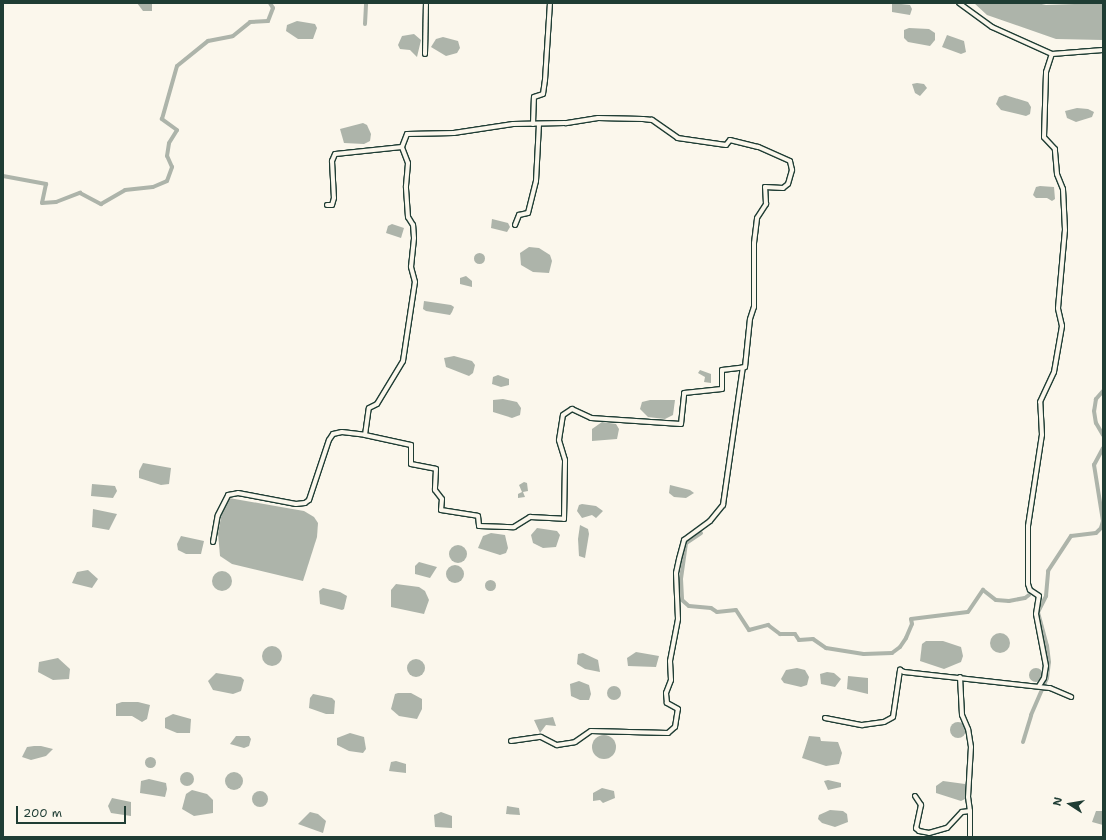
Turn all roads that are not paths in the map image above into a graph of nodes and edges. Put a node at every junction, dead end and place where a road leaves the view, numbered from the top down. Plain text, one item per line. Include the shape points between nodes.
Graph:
1 (426, 3) edge
2 (550, 3) edge
3 (959, 3) edge
4 (1103, 50) edge
5 (425, 54) dead end
6 (1052, 54) junction
7 (533, 124) junction
8 (539, 124) junction
9 (402, 147) junction
10 (327, 205) dead end
11 (515, 224) dead end
12 (743, 367) junction
13 (366, 435) junction
14 (213, 542) dead end
15 (960, 677) junction
16 (1039, 686) junction
17 (1072, 697) dead end
18 (825, 718) dead end
19 (511, 741) dead end
20 (915, 796) dead end
21 (970, 811) junction
22 (970, 837) edge

1 - 5 street
2 - 7 street via 545,80 543,94 534,98
3 - 6 street via 992,27
4 - 6 street
6 - 16 street via 1046,72 1044,137 1055,149 1057,174 1063,190 1065,230 1058,308 1062,326 1054,372 1040,402 1042,435 1028,526 1028,584 1030,590 1039,596 1036,614 1046,666 1044,678
7 - 8 street
7 - 9 street via 513,124 454,133 407,134
8 - 11 street via 536,181 528,213 519,215
8 - 12 street via 580,122 598,118 643,118 652,120 678,138 726,145 730,140 740,142 790,161 792,170 788,184 783,188 765,187 766,204 757,218 754,243 754,307
9 - 10 street via 335,154 332,161 334,198 332,205
9 - 13 street via 408,163 406,186 408,217 413,225 411,267 415,282 403,361 377,404 369,408
12 - 13 street via 722,370 722,389 684,393 681,424 592,418 572,409 563,415 559,440 565,460 564,519 530,517 514,527 479,526 478,516 441,510 442,499 435,490 436,469 412,464 411,445
12 - 19 street via 723,505 710,522 684,540 676,573 678,619 670,662 671,680 666,693 667,703 678,709 675,727 668,733 591,731 575,742 557,744 541,737
13 - 14 street via 333,434 322,459 310,500 305,503 238,493 228,495 218,515
15 - 16 street
15 - 18 street via 900,670 893,717 884,722 862,725
15 - 21 street via 962,715 971,747 968,793
16 - 17 street
20 - 21 street via 920,805 916,828 919,831 934,832 947,828 962,812
21 - 22 street

